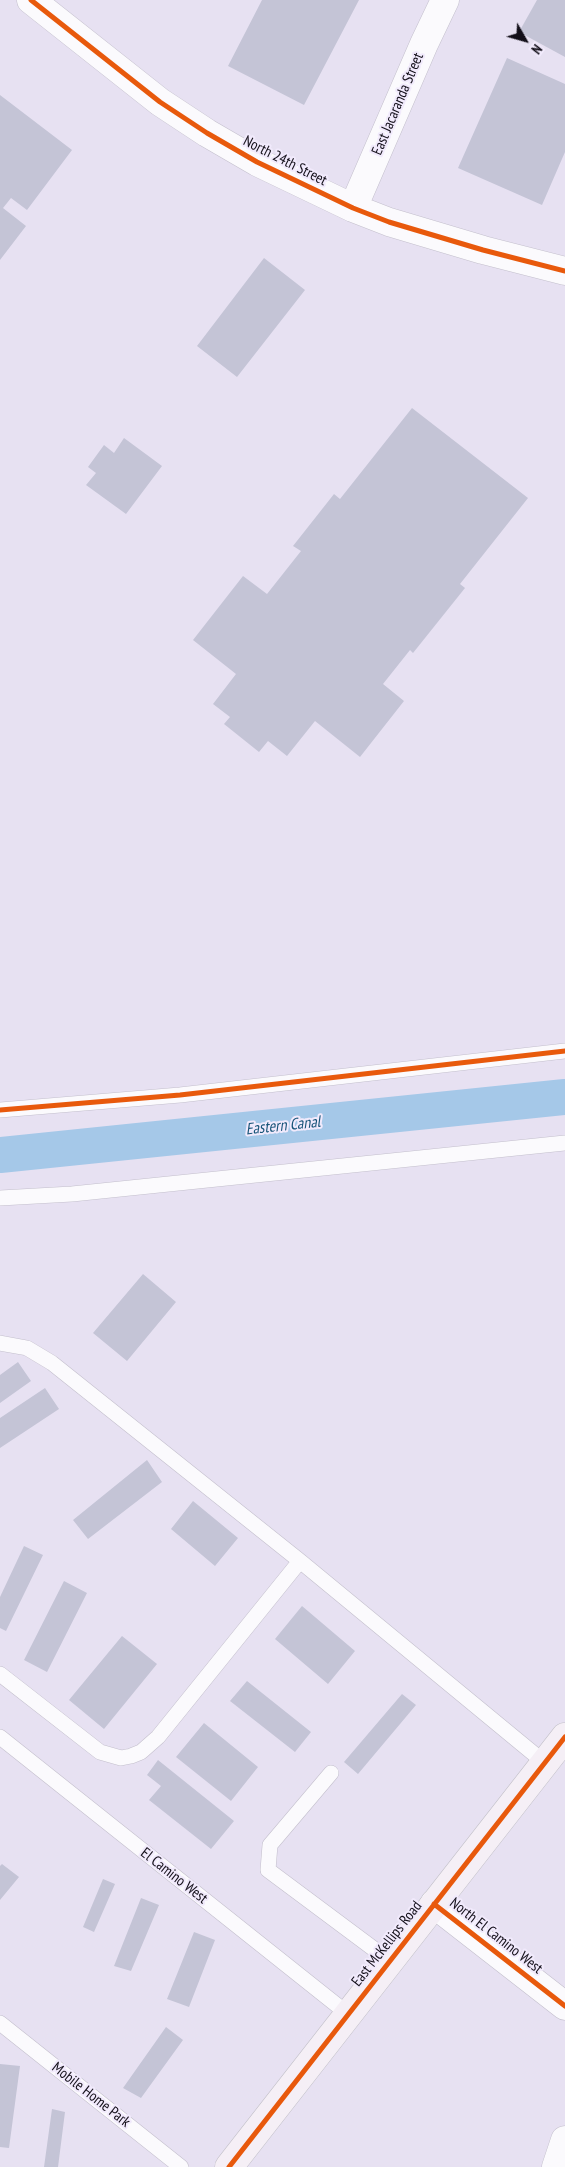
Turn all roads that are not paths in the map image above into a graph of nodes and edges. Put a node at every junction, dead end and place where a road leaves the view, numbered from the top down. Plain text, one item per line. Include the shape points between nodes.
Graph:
1 (30, 0) edge
2 (445, 0) edge
3 (353, 208) junction
4 (565, 271) edge
5 (565, 1051) edge
6 (0, 1110) edge
7 (565, 1143) edge
8 (0, 1198) edge
9 (0, 1343) edge
10 (300, 1561) junction
11 (0, 1674) edge
12 (0, 1737) edge
13 (558, 1752) edge
14 (331, 1773) dead end
15 (434, 1904) junction
16 (390, 1961) junction
17 (565, 2006) edge
18 (348, 2014) junction
19 (0, 2023) edge
20 (565, 2140) edge
21 (181, 2167) edge
22 (229, 2167) edge
23 (556, 2167) edge

1 - 3 street, North 24th Street via 137,85 207,134
2 - 3 street, East Jacaranda Street
3 - 4 street, North 24th Street via 482,250
5 - 6 lane via 180,1095
7 - 8 lane via 72,1194
9 - 10 lane via 27,1348 52,1363
10 - 11 lane via 158,1737 131,1756 121,1758 100,1752
10 - 13 lane
12 - 18 lane, El Camino West
13 - 15 main road, East McKellips Road
14 - 16 lane via 270,1845 268,1870
15 - 16 main road, East McKellips Road
15 - 17 street, North El Camino West
16 - 18 main road, East McKellips Road
18 - 22 main road, East McKellips Road
19 - 21 lane, Mobile Home Park
20 - 23 street

